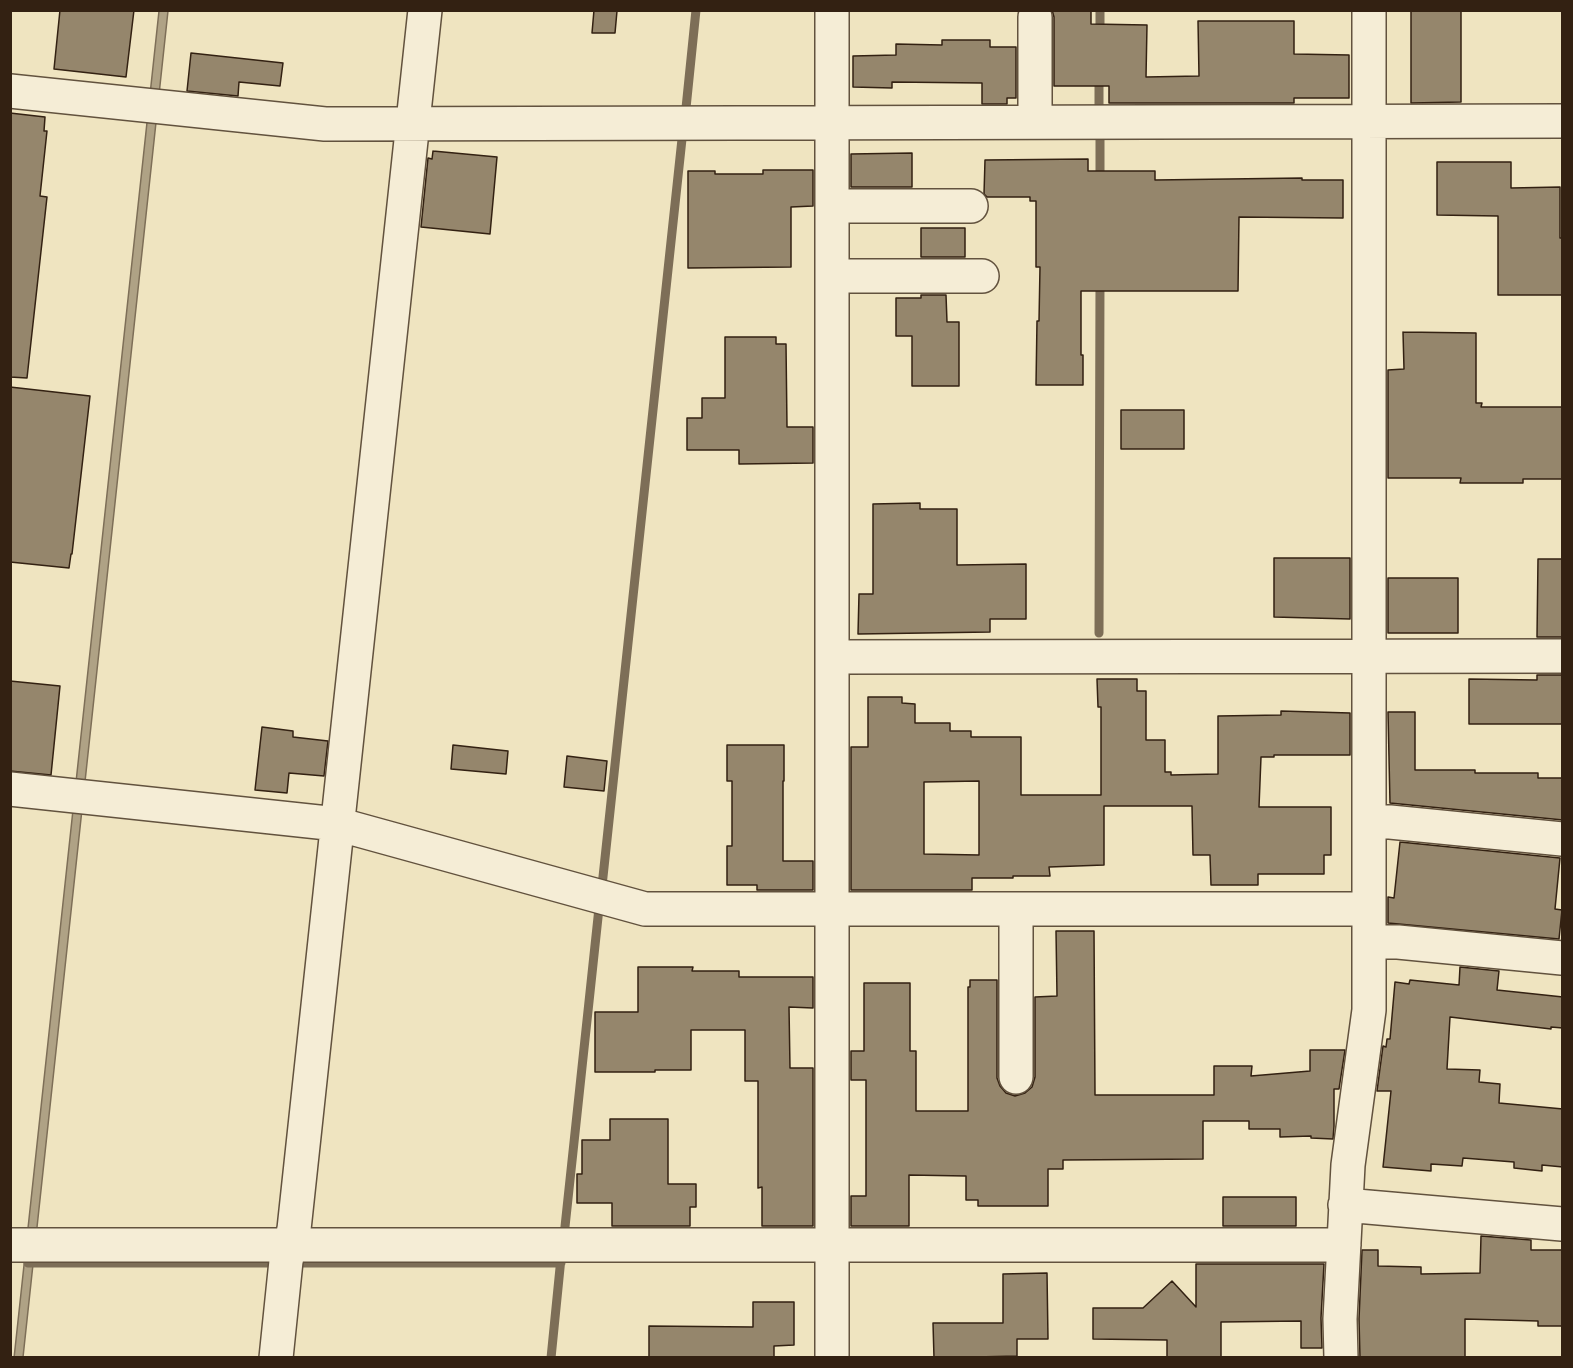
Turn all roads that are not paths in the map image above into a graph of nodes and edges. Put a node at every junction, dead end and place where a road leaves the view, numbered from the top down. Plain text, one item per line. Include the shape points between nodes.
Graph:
1 (425, 10) edge
2 (832, 10) edge
3 (1369, 10) edge
4 (1035, 17) dead end
5 (10, 91) edge
6 (1370, 121) junction
7 (1563, 121) edge
8 (1035, 122) junction
9 (832, 123) junction
10 (413, 124) junction
11 (832, 206) junction
12 (971, 206) dead end
13 (832, 276) junction
14 (982, 276) dead end
15 (1563, 656) edge
16 (832, 657) junction
17 (1369, 657) junction
18 (10, 789) edge
19 (1369, 822) junction
20 (337, 824) junction
21 (1563, 839) edge
22 (832, 909) junction
23 (1016, 909) junction
24 (1369, 909) junction
25 (1369, 942) junction
26 (1562, 958) edge
27 (1016, 1077) dead end
28 (1345, 1205) junction
29 (1563, 1224) edge
30 (24, 1245) edge
31 (290, 1245) junction
32 (832, 1245) junction
33 (1344, 1245) junction
34 (276, 1358) edge
35 (832, 1358) edge
36 (1341, 1358) edge

1 - 10 street
2 - 9 street
3 - 6 street
4 - 8 street
5 - 10 street via 325,124
6 - 7 street
6 - 8 street
6 - 17 street
8 - 9 street
9 - 10 street
9 - 11 street
10 - 20 street
11 - 12 street
11 - 13 street
13 - 14 street
13 - 16 street
15 - 17 street
16 - 17 street
16 - 22 street
17 - 19 street
18 - 20 street
19 - 21 street
19 - 24 street
20 - 22 street via 645,909
20 - 31 street
22 - 23 street
22 - 32 street
23 - 24 street
23 - 27 street
24 - 25 street
25 - 26 street
25 - 28 street via 1369,1010
28 - 29 street
28 - 33 street
30 - 31 street
31 - 32 street
31 - 34 street
32 - 33 street
32 - 35 street
33 - 36 street

